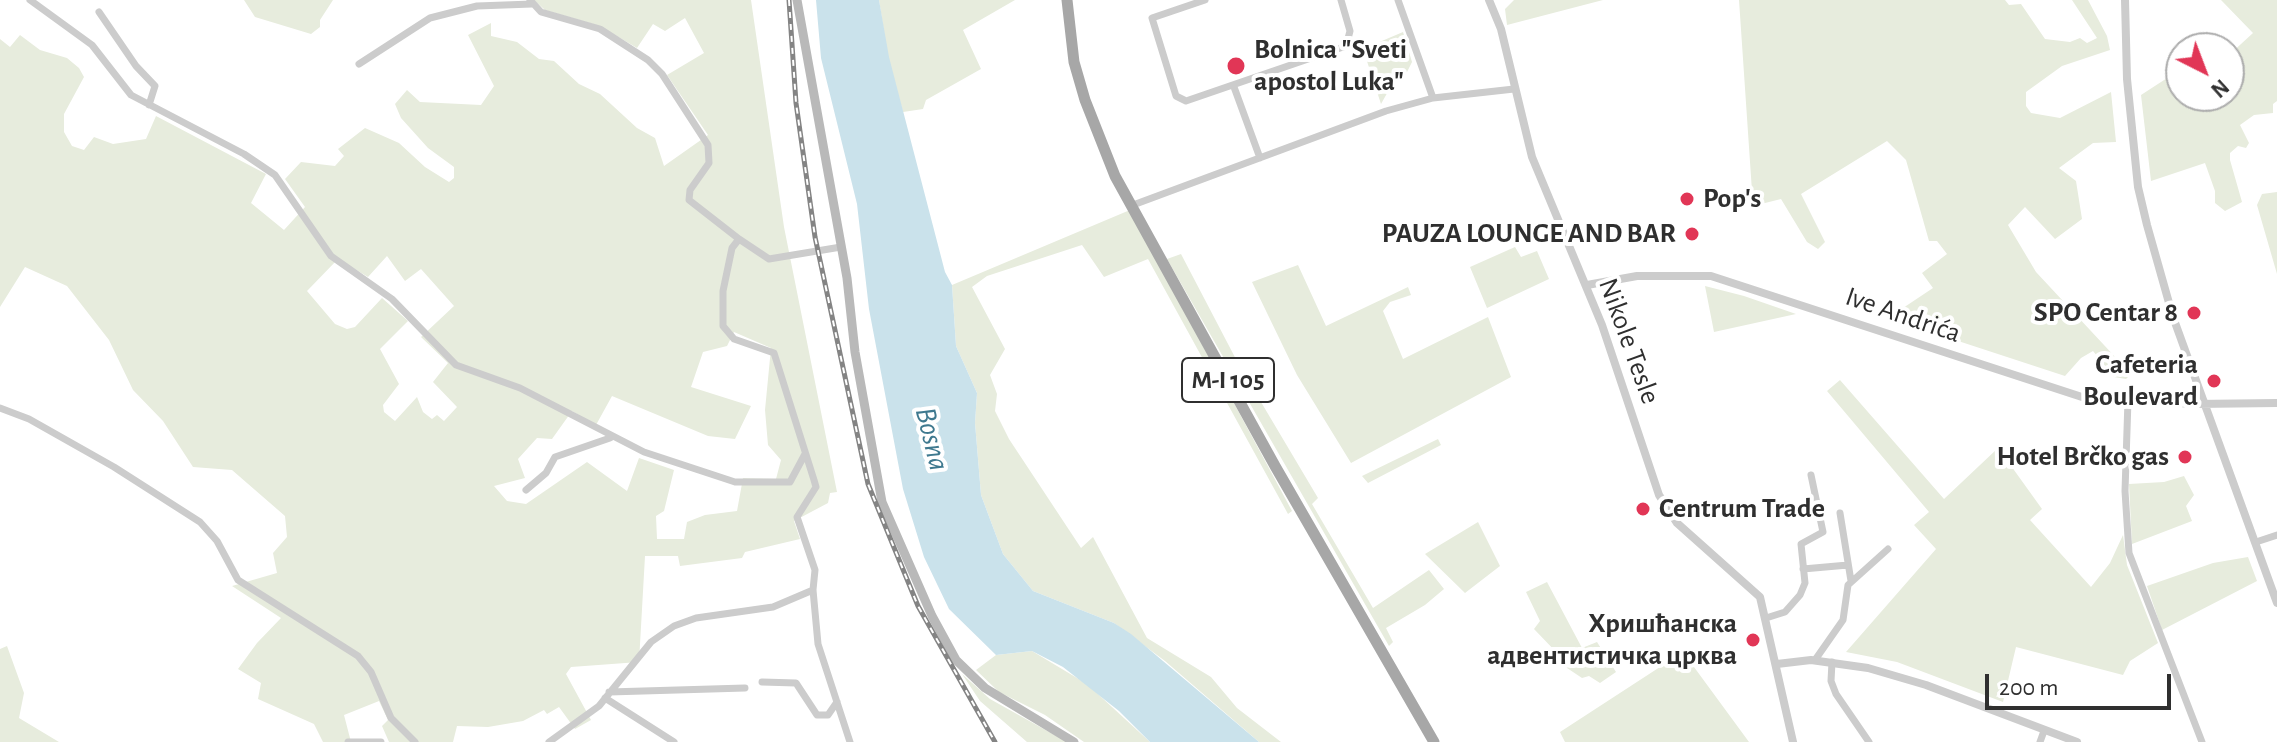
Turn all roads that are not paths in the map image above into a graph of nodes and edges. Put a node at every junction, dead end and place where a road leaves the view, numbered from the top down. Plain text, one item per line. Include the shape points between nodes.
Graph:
1 (30, 0) edge
2 (797, 0) edge
3 (1067, 0) edge
4 (1205, 0) edge
5 (1341, 0) edge
6 (1398, 0) edge
7 (2125, 0) edge
8 (531, 2) edge
9 (1494, 2) edge
10 (99, 12) dead end
11 (359, 64) dead end
12 (1234, 87) junction
13 (1514, 89) junction
14 (1433, 98) junction
15 (149, 105) junction
16 (1260, 158) junction
17 (1133, 205) junction
18 (739, 239) junction
19 (841, 247) junction
20 (1587, 285) junction
21 (2128, 400) junction
22 (2277, 403) edge
23 (2206, 404) junction
24 (0, 408) edge
25 (610, 438) junction
26 (805, 454) junction
27 (1811, 475) dead end
28 (526, 490) dead end
29 (1840, 513) dead end
30 (2277, 535) edge
31 (2256, 542) junction
32 (1888, 549) dead end
33 (1848, 565) junction
34 (1803, 569) junction
35 (1851, 581) junction
36 (813, 590) junction
37 (2277, 603) edge
38 (1766, 618) junction
39 (1815, 660) junction
40 (1832, 662) junction
41 (1777, 664) junction
42 (762, 682) dead end
43 (745, 688) dead end
44 (607, 695) junction
45 (837, 702) junction
46 (2044, 731) junction
47 (412, 741) edge
48 (348, 742) edge
49 (381, 742) edge
50 (549, 742) edge
51 (674, 742) edge
52 (850, 742) edge
53 (1074, 742) edge
54 (1434, 742) edge
55 (1793, 742) edge
56 (1869, 742) edge
57 (2040, 742) edge
58 (2077, 742) edge
59 (2202, 742) edge

1 - 15 street via 92,45 131,95
2 - 19 main road
3 - 17 main road, M-I 105 via 1074,62 1085,100 1115,176
4 - 12 street via 1152,18 1176,96 1197,100
5 - 12 street via 1350,31 1346,46
6 - 14 street
7 - 23 street via 2138,187 2173,317
8 - 11 street via 441,14
8 - 18 street via 550,16 600,29 662,74 708,145 709,163 689,200
9 - 13 street, Nikole Tesle
10 - 15 street via 155,86
12 - 16 street
13 - 14 street
13 - 20 street, Nikole Tesle via 1532,157
14 - 16 street
15 - 25 street via 275,175 331,256 392,299 456,365 520,388
16 - 17 street
17 - 54 main road, M-I 105
18 - 19 street via 769,259
18 - 26 street via 732,248 723,291 723,326 734,339 774,353
19 - 53 main road via 882,502 932,616 956,660 985,688
20 - 21 street, Ive Andrića via 1637,276 1711,276 2028,382 2085,398
20 - 38 street, Nikole Tesle via 1663,504 1677,523 1756,591
21 - 23 street, Ive Andrića
21 - 59 street via 2129,553
22 - 23 street, Ive Andrića
23 - 31 street
24 - 47 street via 114,467 200,522 238,580 358,656 391,718
25 - 26 street via 735,482 790,482
25 - 28 street via 555,457
26 - 36 street via 816,487 797,517 815,570
27 - 34 street via 1823,532 1801,544
29 - 33 street
30 - 31 street
31 - 37 street
32 - 35 street
33 - 34 street
33 - 35 street
34 - 38 street via 1804,588 1795,601
35 - 39 street via 1843,620
36 - 44 street via 773,607 674,626 651,642
36 - 45 street via 818,644
38 - 41 street, Nikole Tesle
39 - 40 street
39 - 41 street
40 - 46 street via 1926,685
40 - 56 street via 1836,694
41 - 55 street, Nikole Tesle
42 - 45 street via 796,683 822,716
43 - 44 street
44 - 50 street
44 - 51 street
45 - 52 street
46 - 57 street
46 - 58 street
48 - 49 street

